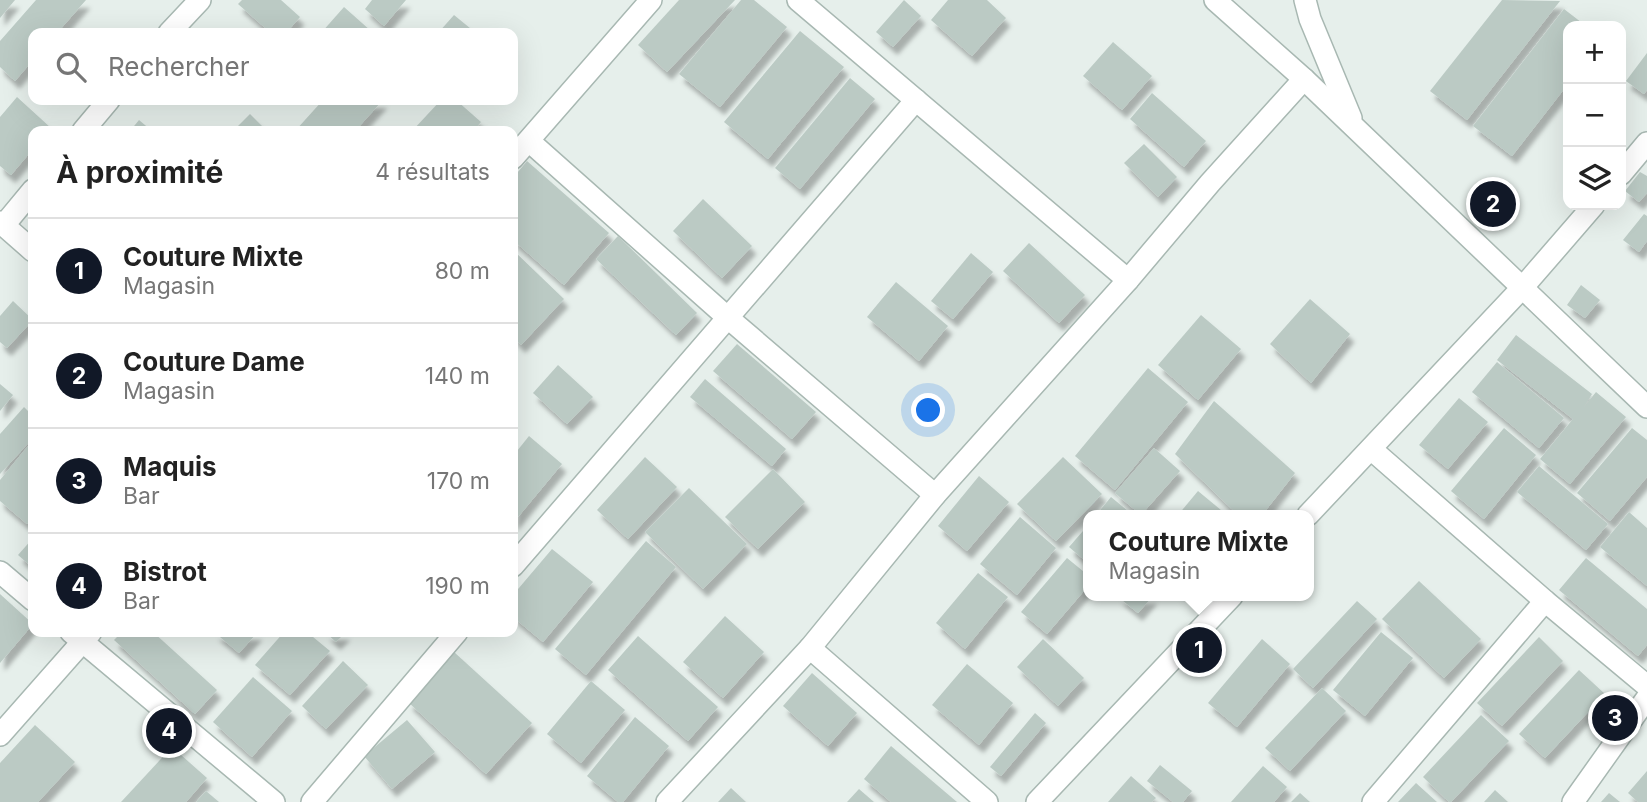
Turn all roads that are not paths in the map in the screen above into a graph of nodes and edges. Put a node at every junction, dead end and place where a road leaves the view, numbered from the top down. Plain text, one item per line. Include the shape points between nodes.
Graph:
1 (200, 0) edge
2 (651, 0) edge
3 (798, 0) edge
4 (1215, 0) edge
5 (1305, 0) edge
6 (174, 28) edge
7 (1304, 79) junction
8 (916, 100) junction
9 (105, 105) edge
10 (87, 126) edge
11 (1356, 129) junction
12 (529, 141) junction
13 (1647, 144) edge
14 (518, 153) edge
15 (1626, 168) edge
16 (28, 195) edge
17 (1590, 210) edge
18 (2, 223) edge
19 (28, 246) edge
20 (1128, 281) junction
21 (1523, 287) junction
22 (727, 317) junction
23 (1647, 407) edge
24 (1371, 449) junction
25 (934, 495) junction
26 (1313, 510) edge
27 (518, 560) edge
28 (0, 572) edge
29 (28, 596) edge
30 (1227, 601) edge
31 (1545, 601) junction
32 (79, 637) edge
33 (83, 637) edge
34 (453, 637) edge
35 (810, 648) junction
36 (1647, 686) edge
37 (1647, 698) edge
38 (0, 735) edge
39 (274, 802) edge
40 (312, 802) edge
41 (667, 802) edge
42 (987, 802) edge
43 (1037, 802) edge
44 (1373, 802) edge
45 (1573, 802) edge

1 - 6 street
2 - 12 street
3 - 8 street
4 - 7 street
5 - 11 street
7 - 11 street
7 - 20 street
8 - 20 street
8 - 22 street
9 - 10 street
11 - 21 street
12 - 14 street
12 - 22 street
13 - 15 street
16 - 18 street
17 - 21 street
18 - 19 street
20 - 25 street
21 - 23 street
21 - 24 street
22 - 25 street
22 - 27 street
24 - 26 street
24 - 31 street
25 - 35 street
28 - 29 street
30 - 43 street
31 - 36 street
31 - 44 street
32 - 38 street
33 - 39 street
34 - 40 street
35 - 41 street
35 - 42 street
37 - 45 street

